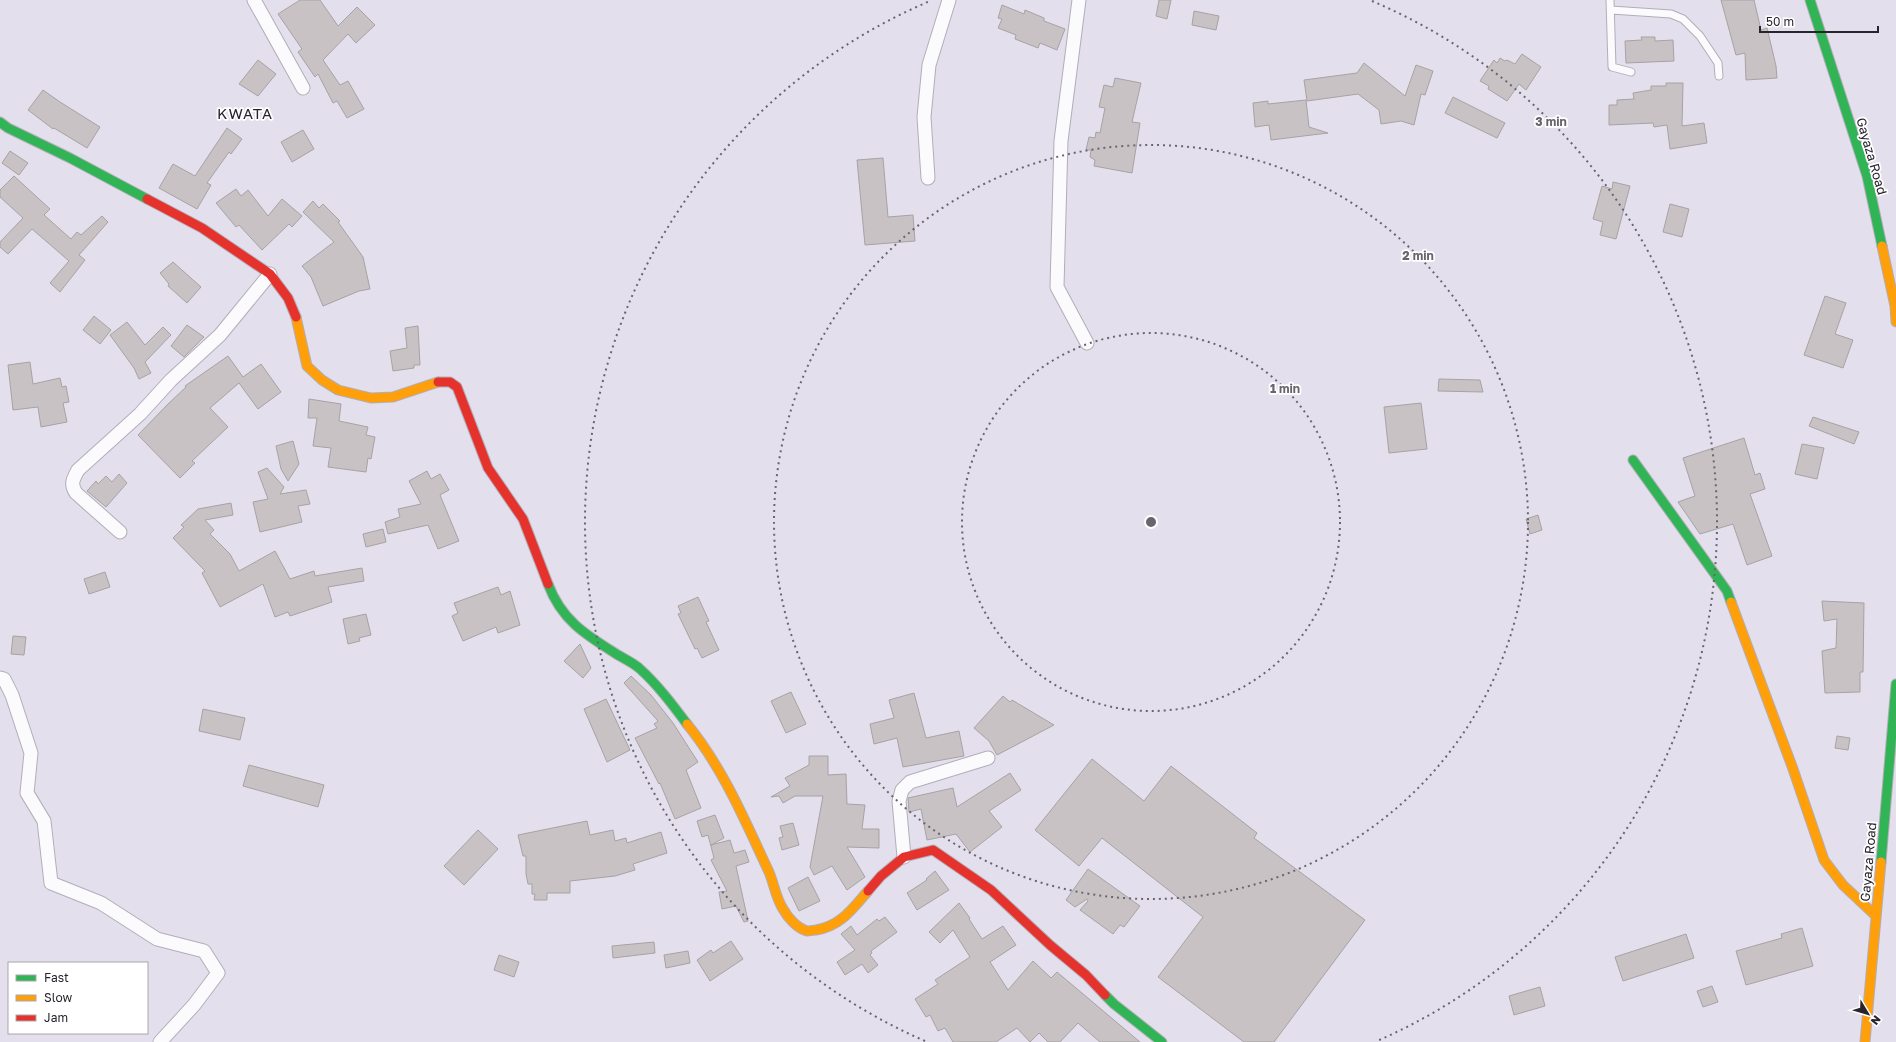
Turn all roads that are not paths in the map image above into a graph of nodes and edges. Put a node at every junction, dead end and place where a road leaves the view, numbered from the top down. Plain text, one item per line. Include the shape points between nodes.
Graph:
1 (254, 0) edge
2 (949, 0) edge
3 (1079, 0) edge
4 (1610, 0) edge
5 (1811, 0) edge
6 (1610, 10) junction
7 (1631, 72) dead end
8 (1720, 76) dead end
9 (303, 88) dead end
10 (0, 122) edge
11 (928, 178) dead end
12 (270, 274) junction
13 (1896, 322) edge
14 (1087, 342) dead end
15 (1633, 460) dead end
16 (120, 532) dead end
17 (0, 678) edge
18 (1896, 684) edge
19 (988, 758) dead end
20 (904, 857) junction
21 (1876, 916) junction
22 (160, 1042) edge
23 (1162, 1042) edge
24 (1865, 1042) edge

1 - 9 street
2 - 11 street via 930,65 924,117
3 - 14 street via 1061,141 1057,287
4 - 6 lane
5 - 13 street, Gayaza Road via 1867,176 1895,306
6 - 7 lane via 1612,66
6 - 8 lane via 1671,14 1684,19 1700,36 1718,63
10 - 12 street via 202,228
12 - 16 street via 220,335 140,414 78,470 72,486 76,493
12 - 20 street via 288,298 297,321 307,366 338,390 371,398 393,397 440,382 450,382 457,387 488,468 523,519 553,598 580,631 638,667 659,688 703,742 730,789 782,908 792,922 808,931 836,924 881,876
15 - 21 street via 1728,591 1824,860 1843,886
17 - 22 street via 4,679 12,695 31,753 27,793 44,821 51,883 101,903 157,939 204,951 218,973 194,1005
18 - 21 street, Gayaza Road
19 - 20 street via 910,782 902,790 899,801
20 - 23 street via 933,850 945,856 991,890 1086,975 1114,1004
21 - 24 street, Gayaza Road

